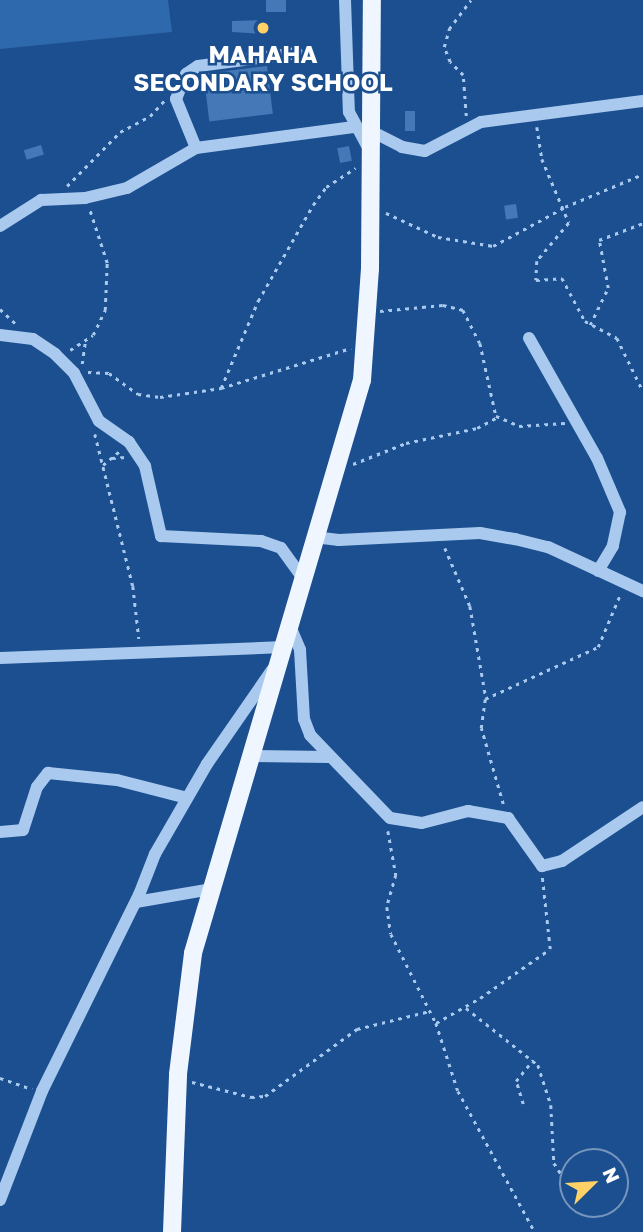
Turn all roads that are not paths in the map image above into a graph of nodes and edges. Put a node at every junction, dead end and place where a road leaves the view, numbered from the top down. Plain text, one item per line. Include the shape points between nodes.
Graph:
1 (345, 0) edge
2 (372, 0) edge
3 (297, 53) dead end
4 (643, 102) edge
5 (362, 129) junction
6 (196, 148) junction
7 (0, 226) edge
8 (0, 335) edge
9 (529, 338) dead end
10 (314, 537) junction
11 (598, 571) junction
12 (643, 576) edge
13 (303, 578) junction
14 (633, 587) edge
15 (290, 626) junction
16 (283, 653) junction
17 (0, 658) edge
18 (251, 756) junction
19 (329, 757) junction
20 (187, 798) junction
21 (643, 807) edge
22 (0, 832) edge
23 (211, 889) junction
24 (136, 902) junction
25 (0, 1200) edge
26 (172, 1232) edge

1 - 5 street via 346,95
2 - 5 main road
3 - 6 street via 198,66 178,86 180,116
4 - 5 street via 467,125 425,151 402,147
5 - 6 street
5 - 10 main road via 371,158 367,343 362,380
6 - 7 street via 144,181 85,198 41,200
8 - 13 street via 33,339 74,373 91,410 107,429 129,443 145,466 161,536 261,541 281,548
9 - 11 street via 620,512 613,546
10 - 11 street via 480,533 548,547
10 - 13 main road
11 - 14 street
12 - 14 street
13 - 15 main road
15 - 16 main road
15 - 19 street via 300,650 304,719 310,735
16 - 17 street
16 - 18 main road
16 - 20 street
18 - 19 street
18 - 23 main road
19 - 21 street via 384,813 422,823 468,811 504,817 517,827 542,866 562,861
20 - 22 street via 117,780 48,773 37,787 23,830
20 - 24 street via 155,854
23 - 24 street
23 - 26 main road via 191,966 178,1082
24 - 25 street via 42,1091

